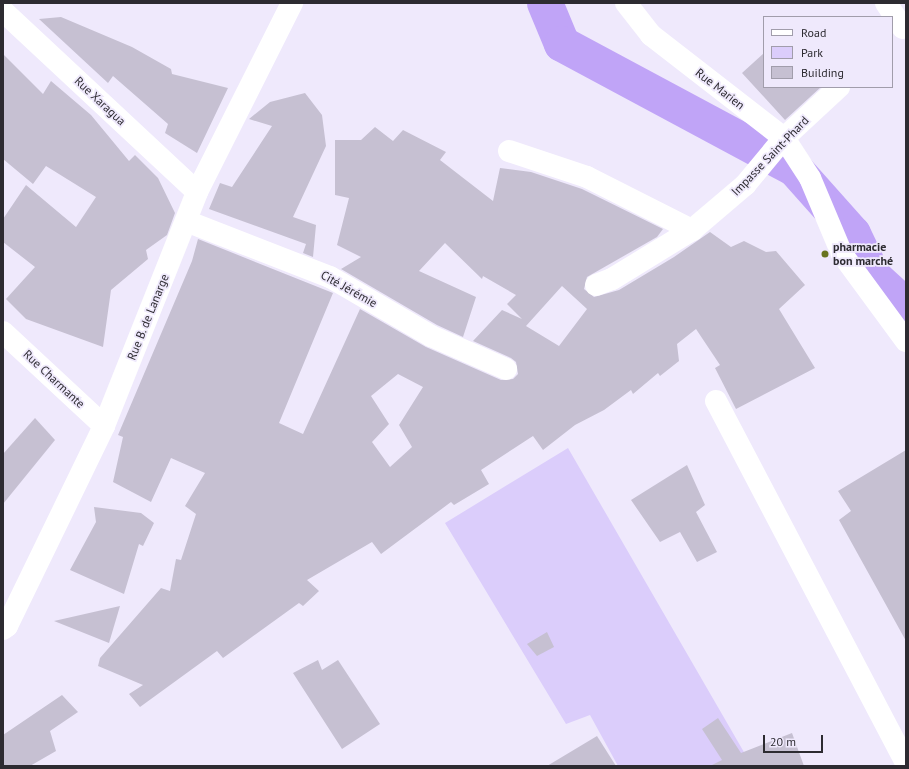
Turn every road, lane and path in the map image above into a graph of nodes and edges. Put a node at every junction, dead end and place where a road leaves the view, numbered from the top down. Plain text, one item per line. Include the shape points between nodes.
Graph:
1 (292, 3) edge
2 (626, 3) edge
3 (886, 3) edge
4 (3, 11) edge
5 (892, 16) edge
6 (893, 17) edge
7 (900, 31) edge
8 (838, 88) edge
9 (784, 138) junction
10 (509, 151) dead end
11 (197, 192) junction
12 (186, 221) junction
13 (692, 230) junction
14 (596, 285) dead end
15 (3, 332) edge
16 (906, 341) edge
17 (506, 369) dead end
18 (716, 400) dead end
19 (104, 426) junction
20 (3, 629) edge
21 (906, 763) edge

1 - 11 street, Rue B. de Lanarge
2 - 9 street, Rue Marien via 651,35
3 - 5 street
4 - 11 street, Rue Xaragua
6 - 7 street
8 - 9 street, Impasse Saint-Phard
9 - 13 street, Impasse Saint-Phard via 745,185
9 - 16 street, Rue Marien via 810,178 842,254
10 - 13 street via 586,177
11 - 12 street, Rue B. de Lanarge
12 - 17 street, Cité Jérémie via 330,277 431,336
12 - 19 street, Rue B. de Lanarge
13 - 14 street, Impasse Saint-Phard via 612,279
15 - 19 street, Rue Charmante
18 - 21 street
19 - 20 street, Rue B. de Lanarge via 7,626

